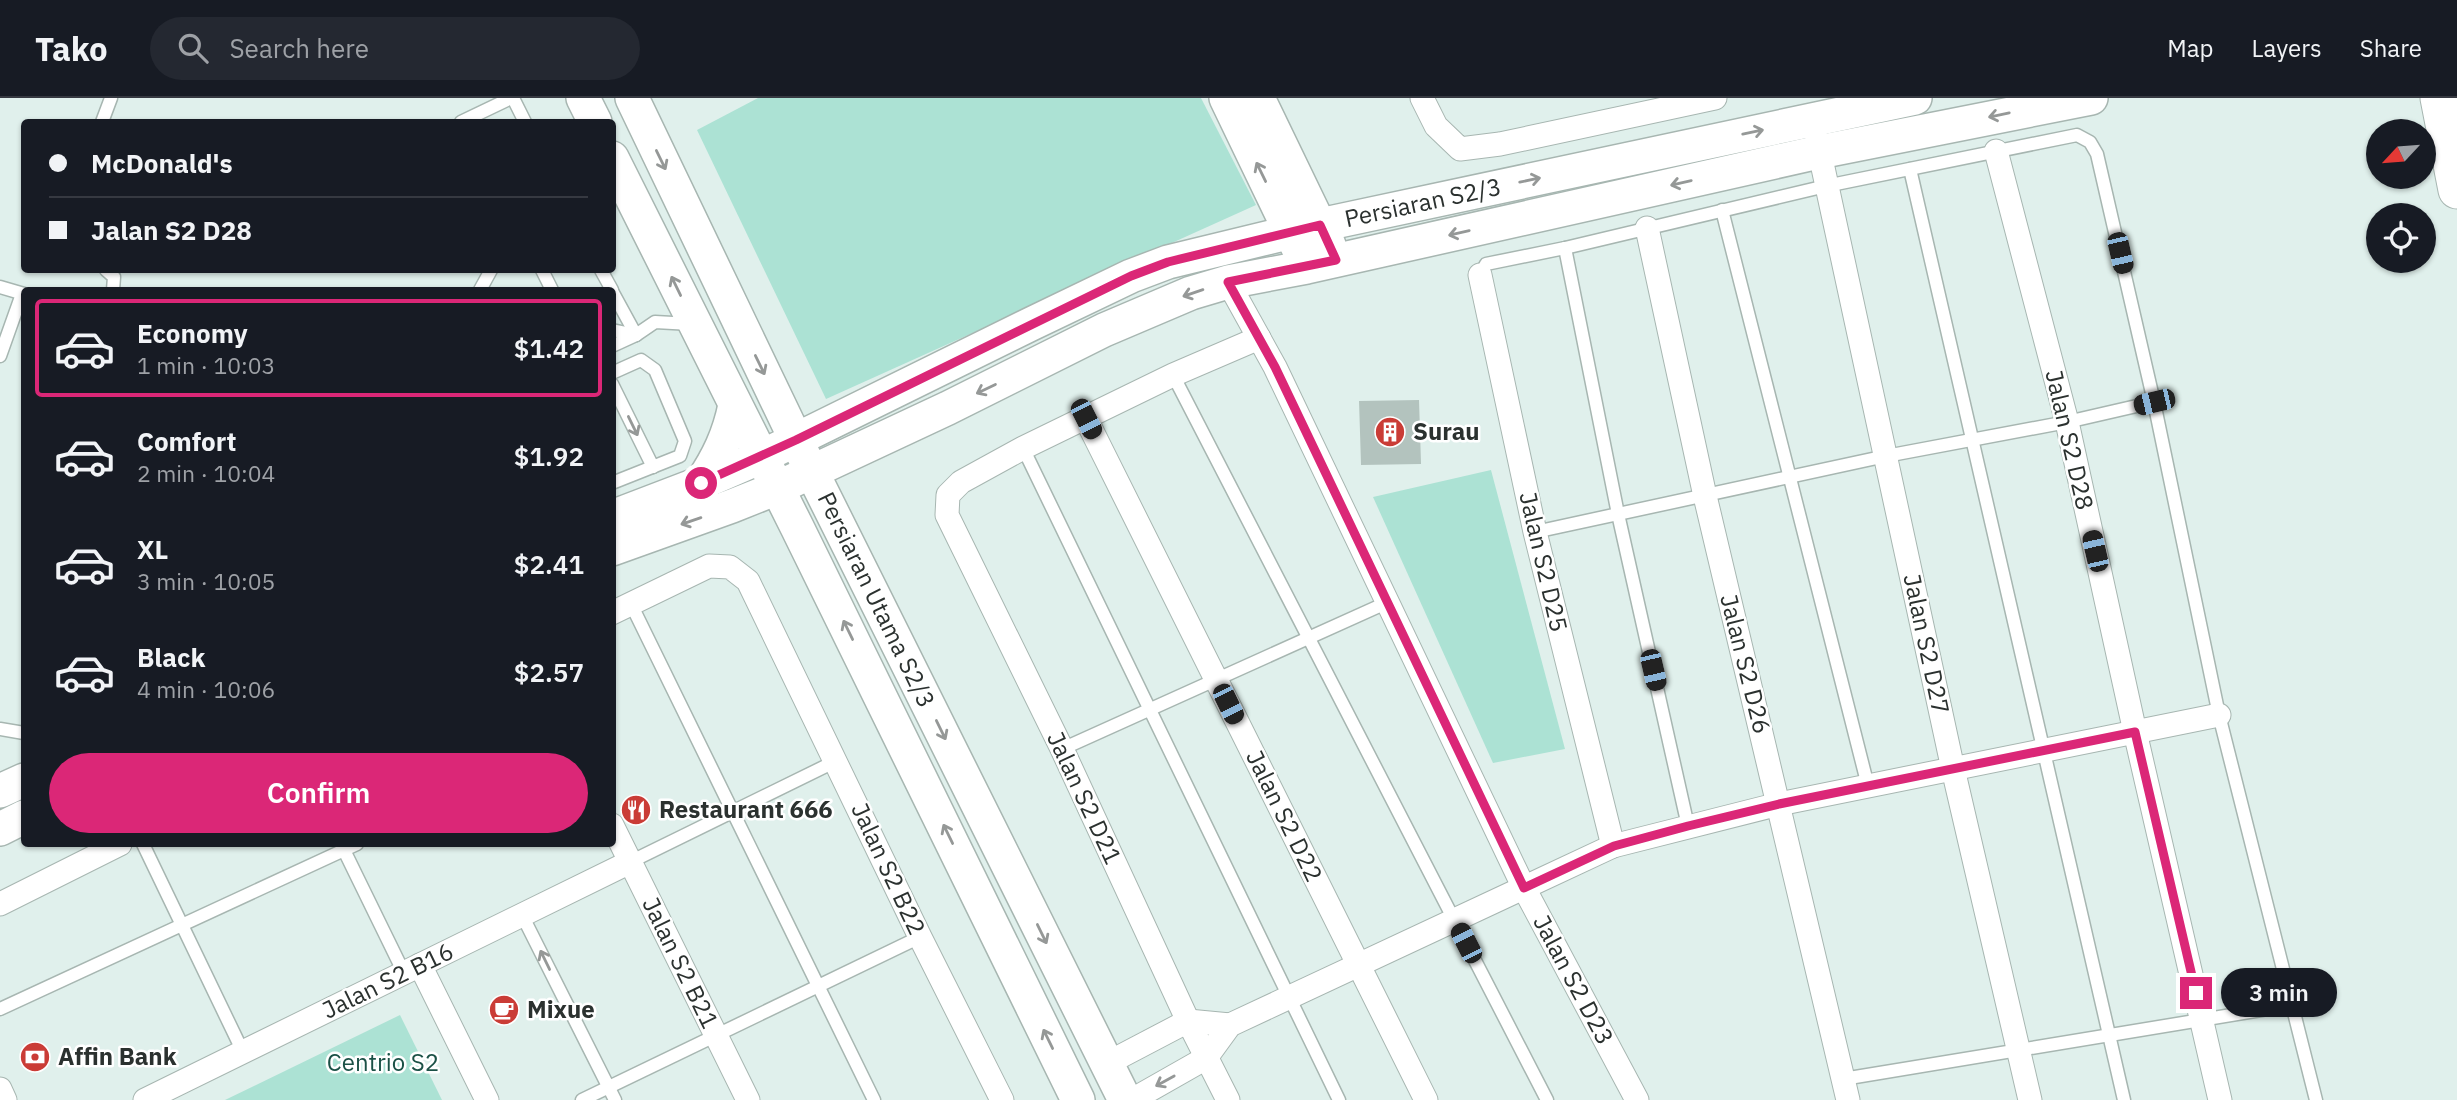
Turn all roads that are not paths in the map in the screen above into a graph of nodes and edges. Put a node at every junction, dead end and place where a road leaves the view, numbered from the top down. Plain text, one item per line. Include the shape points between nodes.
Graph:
1 (111, 98) edge
2 (512, 98) edge
3 (583, 98) edge
4 (632, 98) edge
5 (1226, 98) edge
6 (1258, 98) edge
7 (1422, 98) edge
8 (1715, 98) edge
9 (1915, 98) edge
10 (2091, 98) edge
11 (2418, 98) edge
12 (2439, 98) edge
13 (1634, 106) edge
14 (103, 119) edge
15 (476, 119) edge
16 (523, 119) edge
17 (594, 119) edge
18 (1812, 119) junction
19 (2447, 135) junction
20 (1996, 151) junction
21 (1819, 152) junction
22 (616, 166) edge
23 (1910, 169) junction
24 (1826, 186) junction
25 (2457, 190) edge
26 (1722, 210) junction
27 (1647, 228) junction
28 (1306, 229) junction
29 (1565, 248) junction
30 (1321, 263) junction
31 (1480, 275) joint
32 (1228, 282) junction
33 (0, 287) edge
34 (21, 293) edge
35 (616, 298) edge
36 (21, 299) edge
37 (695, 324) junction
38 (616, 331) edge
39 (636, 335) junction
40 (1259, 338) junction
41 (616, 344) edge
42 (0, 356) edge
43 (616, 371) edge
44 (1173, 375) junction
45 (616, 392) edge
46 (2154, 402) junction
47 (735, 405) junction
48 (1086, 419) junction
49 (2067, 422) junction
50 (1972, 439) junction
51 (796, 440) junction
52 (1023, 448) junction
53 (1886, 456) junction
54 (761, 457) junction
55 (653, 467) junction
56 (812, 471) junction
57 (1790, 478) junction
58 (616, 481) edge
59 (701, 483) junction
60 (777, 488) junction
61 (1705, 496) junction
62 (732, 506) junction
63 (1618, 514) junction
64 (616, 515) edge
65 (797, 527) junction
66 (1535, 532) junction
67 (616, 548) edge
68 (1386, 603) junction
69 (622, 608) edge
70 (1309, 638) junction
71 (1216, 680) junction
72 (1150, 710) junction
73 (2219, 715) junction
74 (0, 729) edge
75 (21, 732) edge
76 (2135, 732) junction
77 (1062, 749) junction
78 (2042, 751) junction
79 (836, 761) junction
80 (1953, 769) junction
81 (21, 781) edge
82 (1868, 786) junction
83 (0, 791) edge
84 (1779, 804) junction
85 (732, 811) junction
86 (21, 818) edge
87 (1688, 826) junction
88 (0, 829) edge
89 (616, 833) edge
90 (1614, 846) junction
91 (114, 847) edge
92 (144, 847) edge
93 (342, 847) edge
94 (630, 862) junction
95 (1524, 888) junction
96 (0, 904) edge
97 (523, 915) junction
98 (1454, 920) junction
99 (181, 925) junction
100 (920, 937) junction
101 (1358, 965) junction
102 (412, 969) junction
103 (818, 986) junction
104 (1289, 997) junction
105 (2292, 1005) junction
106 (0, 1009) edge
107 (2202, 1020) junction
108 (1188, 1021) junction
109 (1230, 1025) junction
110 (716, 1035) junction
111 (2110, 1035) junction
112 (2019, 1050) junction
113 (243, 1052) junction
114 (1206, 1058) junction
115 (1106, 1064) junction
116 (608, 1087) junction
117 (0, 1089) edge
118 (1845, 1089) edge
119 (5, 1100) edge
120 (145, 1100) edge
121 (487, 1100) edge
122 (582, 1100) edge
123 (615, 1100) edge
124 (748, 1100) edge
125 (874, 1100) edge
126 (1002, 1100) edge
127 (1078, 1100) edge
128 (1125, 1100) edge
129 (1132, 1100) edge
130 (1228, 1100) edge
131 (1339, 1100) edge
132 (1426, 1100) edge
133 (1547, 1100) edge
134 (1637, 1100) edge
135 (2030, 1100) edge
136 (2124, 1100) edge
137 (2220, 1100) edge
138 (2316, 1100) edge

1 - 14 lane
2 - 15 lane
2 - 16 lane
3 - 17 main road
4 -> 51 main road, Persiaran Utama S2/3
28 -> 5 main road
6 - 28 main road
7 - 13 street via 1436,126 1460,149 1500,144
8 - 13 street
9 - 18 main road, Persiaran S2/3
10 -> 21 main road
11 - 19 main road
12 - 19 main road
18 - 21 street, Jalan S2 D27
28 -> 18 main road, Persiaran S2/3
19 - 25 main road
20 - 23 lane
20 - 46 lane via 2077,135 2090,142 2097,154
20 - 49 street, Jalan S2 D28
21 - 24 street, Jalan S2 D27
21 -> 30 main road
37 -> 22 main road, Persiaran Utama S2/3
23 - 24 lane
23 - 50 lane
24 - 26 lane
24 - 53 street, Jalan S2 D27
26 - 27 lane
26 - 57 lane
27 - 29 lane
27 - 61 street, Jalan S2 D26
28 - 30 main road
28 - 51 main road, Persiaran S2/3 via 1168,262 1131,276
29 - 31 lane via 1486,264
29 - 63 lane
30 - 32 main road
31 - 66 street, Jalan S2 D25
32 - 40 street, Jalan S2 D23
32 -> 56 main road via 1104,330
33 - 34 lane
35 - 39 lane
36 - 42 lane
37 - 39 lane via 655,323
37 - 47 main road, Persiaran Utama S2/3
38 - 39 lane
39 - 41 lane
40 - 44 street
40 - 68 street, Jalan S2 D23
43 - 55 lane via 641,360 655,370 685,441 680,456
44 - 48 street
44 - 70 lane
45 -> 55 lane
46 - 49 lane
46 - 73 lane
47 - 54 main road, Persiaran Utama S2/3
47 - 59 main road via 724,446
48 - 52 street
48 - 71 street, Jalan S2 D22
49 - 50 lane
49 - 76 street, Jalan S2 D28
50 - 53 lane
50 - 78 lane
51 - 54 main road, Persiaran S2/3
51 - 56 main road, Persiaran Utama S2/3
52 - 72 lane
52 - 77 street, Jalan S2 D21 via 961,482 948,495 947,515
53 - 57 lane
53 - 80 street, Jalan S2 D27
54 - 59 main road, Persiaran S2/3
54 - 60 main road, Persiaran Utama S2/3
55 - 58 lane
56 - 60 main road
56 -> 115 main road, Persiaran Utama S2/3
57 - 61 lane
57 - 82 lane
59 - 64 main road, Persiaran S2/3
60 - 62 main road
60 - 65 main road, Persiaran Utama S2/3
61 - 63 lane
61 - 84 street, Jalan S2 D26
62 - 65 main road via 772,511
62 -> 67 main road
63 - 66 lane
63 - 87 lane
127 -> 65 main road, Persiaran Utama S2/3
66 - 90 street, Jalan S2 D25
68 - 70 lane
68 - 95 street, Jalan S2 D23
69 - 79 street, Jalan S2 B22 via 709,566 730,568 748,582
69 - 85 lane
70 - 71 lane
70 - 98 lane
71 - 72 lane
71 - 101 street, Jalan S2 D22
72 - 77 lane
72 - 104 lane
73 - 76 street
73 - 105 lane
74 - 75 lane
76 - 78 street
76 - 107 street, Jalan S2 D28
77 - 108 street, Jalan S2 D21
78 - 80 street
78 - 111 lane
79 - 85 lane
79 - 100 street, Jalan S2 B22
80 - 82 street
80 - 112 street, Jalan S2 D27
81 - 83 main road
82 - 84 street
84 - 87 street
84 - 118 street, Jalan S2 D26
85 - 94 lane
85 - 103 lane
86 - 88 main road
87 - 90 street
89 - 94 street, Jalan S2 B21
90 - 95 street
91 - 96 street
92 - 99 lane
93 - 99 lane
93 - 102 lane
94 - 97 street, Jalan S2 B16
94 - 110 street, Jalan S2 B21
95 - 98 street
95 - 134 street, Jalan S2 D23
97 - 102 street, Jalan S2 B16
116 -> 97 lane
98 - 101 street
98 - 133 lane
99 - 106 lane
99 - 113 lane
100 - 103 lane
100 - 126 street, Jalan S2 B22
101 - 104 street
101 - 132 street, Jalan S2 D22
102 - 113 street, Jalan S2 B16
102 - 121 street
103 - 110 lane
103 - 125 lane
104 - 109 street
104 - 131 lane
105 - 107 lane
105 - 138 lane
107 - 111 lane
107 - 137 street, Jalan S2 D28
108 - 109 street
108 - 114 street, Jalan S2 D21
108 - 115 street
109 - 114 street
110 - 116 lane
110 - 124 street, Jalan S2 B21
111 - 112 lane
111 - 136 lane
112 - 118 lane
112 - 135 street, Jalan S2 D27
113 - 120 street, Jalan S2 B16
114 -> 129 street
114 - 130 street, Jalan S2 D21
115 - 128 main road, Persiaran Utama S2/3
116 - 122 lane
116 - 123 lane
117 - 119 street

